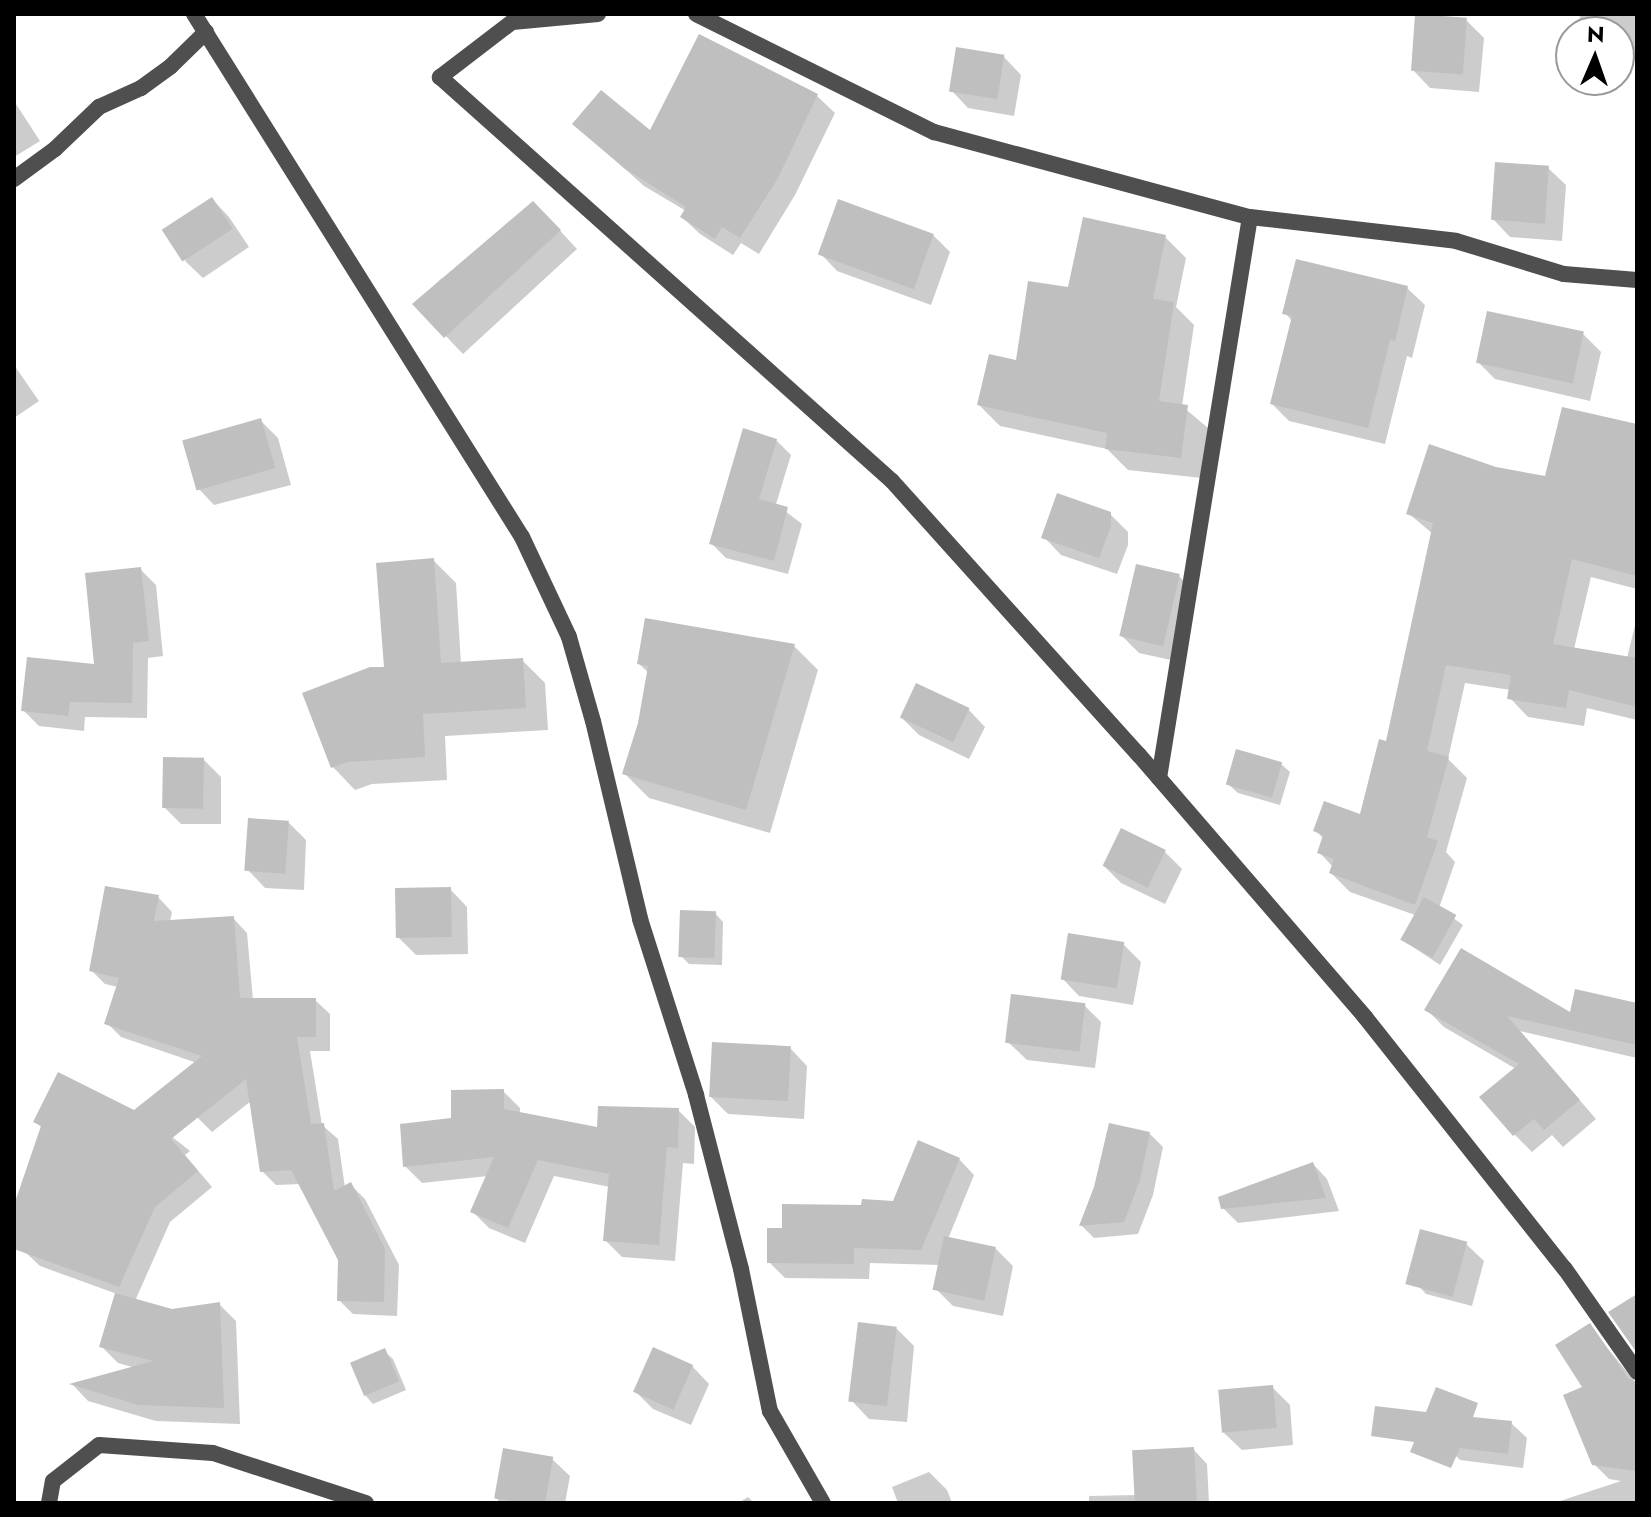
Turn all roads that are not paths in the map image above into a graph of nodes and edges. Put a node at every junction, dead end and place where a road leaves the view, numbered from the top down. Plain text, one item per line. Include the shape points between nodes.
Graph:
1 (194, 14) edge
2 (598, 14) edge
3 (696, 14) edge
4 (206, 32) junction
5 (14, 179) edge
6 (1250, 217) junction
7 (1637, 280) edge
8 (1159, 778) junction
9 (1637, 1372) edge
10 (49, 1503) edge
11 (366, 1503) edge
12 (823, 1503) edge

1 - 4 street
2 - 8 street via 512,22 440,77 892,481
3 - 6 street via 934,132
4 - 5 street via 171,66 141,88 99,107
4 - 12 street via 522,537 569,637 640,919 700,1110 770,1411
6 - 7 street via 1456,241 1564,274
6 - 8 street
8 - 9 street via 1465,1140
10 - 11 street via 53,1481 99,1445 213,1453

